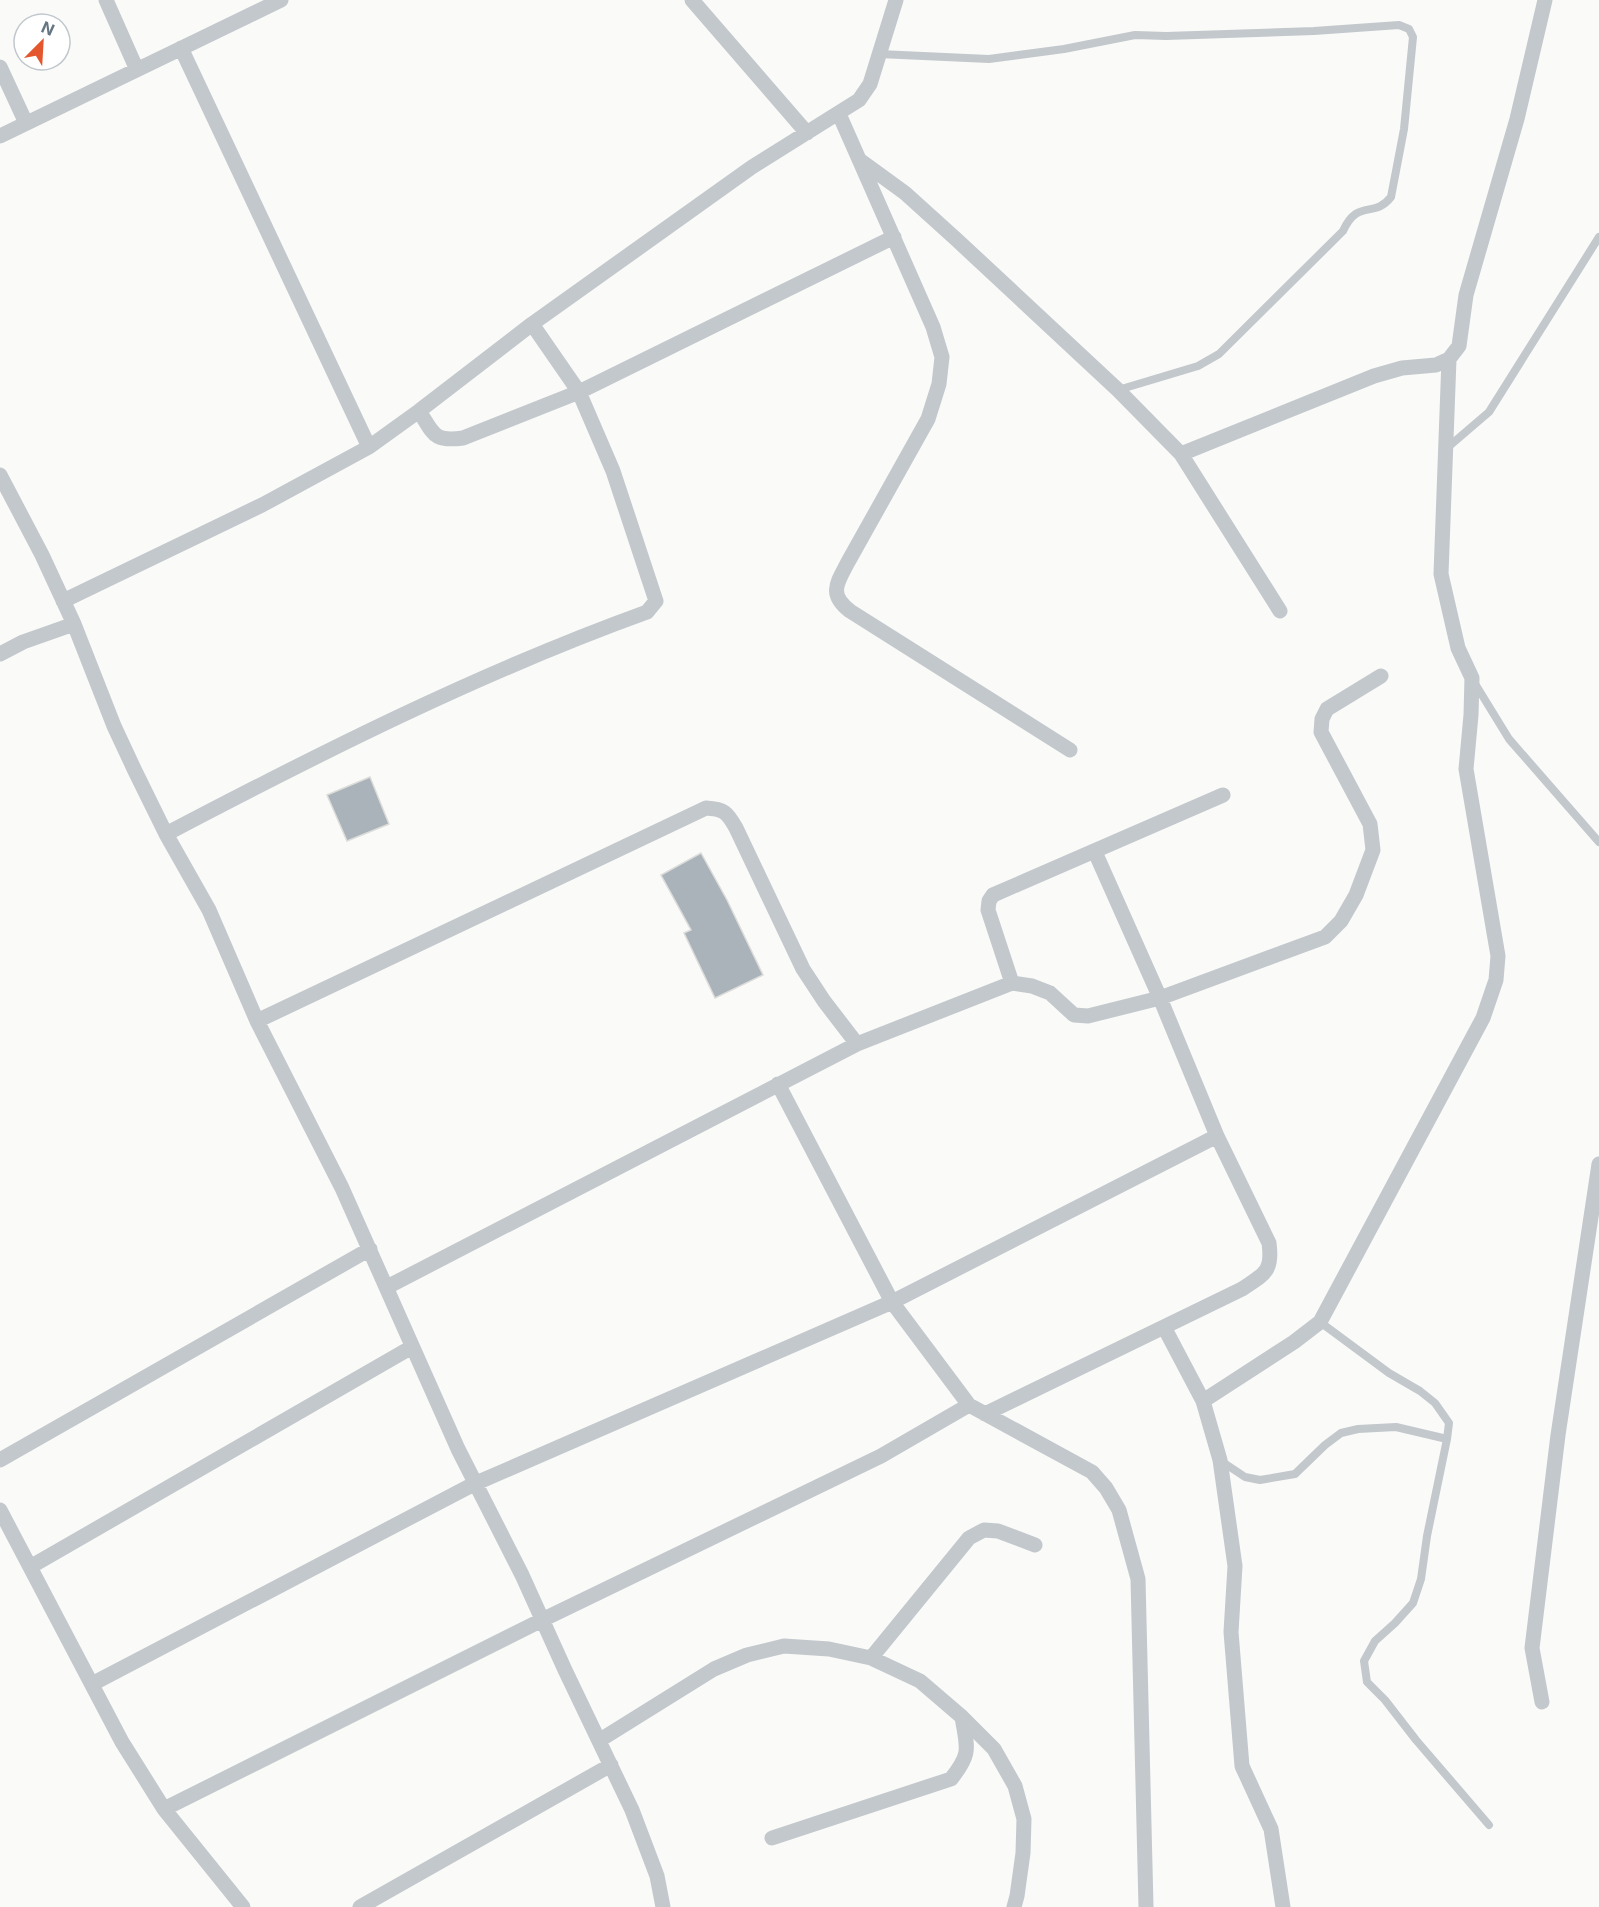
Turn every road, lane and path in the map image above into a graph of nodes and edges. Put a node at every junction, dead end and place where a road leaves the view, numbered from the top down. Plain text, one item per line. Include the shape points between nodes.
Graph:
1 (106, 0) edge
2 (282, 0) edge
3 (692, 0) edge
4 (896, 0) edge
5 (1545, 0) edge
6 (249, 7) edge
7 (181, 48) junction
8 (879, 54) junction
9 (0, 66) edge
10 (137, 70) junction
11 (839, 114) junction
12 (26, 123) junction
13 (807, 133) junction
14 (0, 136) edge
15 (858, 159) junction
16 (894, 237) junction
17 (1599, 237) edge
18 (532, 324) junction
19 (1449, 359) junction
20 (1118, 390) junction
21 (579, 392) junction
22 (419, 411) junction
23 (369, 447) junction
24 (1445, 449) junction
25 (1181, 454) junction
26 (0, 475) edge
27 (63, 601) junction
28 (1280, 611) dead end
29 (74, 624) junction
30 (0, 654) edge
31 (1381, 676) dead end
32 (1472, 678) junction
33 (1070, 750) dead end
34 (1223, 795) dead end
35 (166, 834) junction
36 (1598, 840) edge
37 (1095, 852) junction
38 (1012, 983) junction
39 (1161, 998) junction
40 (257, 1021) junction
41 (856, 1044) junction
42 (778, 1084) junction
43 (1217, 1136) junction
44 (1599, 1164) edge
45 (1595, 1232) edge
46 (370, 1249) junction
47 (387, 1287) junction
48 (892, 1302) junction
49 (1320, 1322) junction
50 (1164, 1327) junction
51 (412, 1347) junction
52 (1203, 1401) junction
53 (969, 1405) junction
54 (985, 1414) junction
55 (1447, 1439) junction
56 (0, 1460) edge
57 (1220, 1460) junction
58 (474, 1484) junction
59 (0, 1510) edge
60 (1035, 1545) dead end
61 (30, 1567) junction
62 (542, 1620) junction
63 (871, 1658) junction
64 (92, 1684) junction
65 (1542, 1702) dead end
66 (962, 1718) junction
67 (600, 1740) junction
68 (611, 1765) junction
69 (164, 1809) junction
70 (1489, 1825) dead end
71 (772, 1838) dead end
72 (243, 1907) edge
73 (360, 1907) edge
74 (663, 1907) edge
75 (1014, 1907) edge
76 (1146, 1907) edge
77 (1283, 1907) edge

1 - 10 street
2 - 6 street
3 - 13 street
4 - 8 street
5 - 19 street via 1517,119 1466,295 1459,346
6 - 7 street
7 - 10 street
7 - 23 street
8 - 11 street via 870,84 859,100
8 - 20 lane via 989,58 1064,50 1135,35 1399,25 1409,29 1413,37 1405,117 1392,197 1378,208 1357,211 1343,231 1218,354 1198,366
9 - 12 street
10 - 12 street
11 - 13 street
11 - 15 street
12 - 14 street
13 - 18 street via 752,167
15 - 16 street
15 - 20 street via 905,193
16 - 21 street
16 - 33 street via 933,327 942,357 939,384 928,419 835,592 850,611
17 - 24 lane via 1489,412
18 - 21 street
18 - 22 street
19 - 24 street
19 - 25 street via 1374,376
20 - 25 street
21 - 22 street via 463,438 447,440 436,436
21 - 35 street via 613,471 656,601 652,607 404,714
22 - 23 street
23 - 27 street via 262,505
24 - 32 street via 1441,574 1458,648
25 - 28 street
26 - 27 street
27 - 29 street
29 - 30 street
29 - 35 street via 114,726
31 - 39 street via 1327,709 1322,719 1321,732 1370,824 1373,850 1341,921 1325,937
32 - 36 lane via 1509,739
32 - 49 street via 1466,769 1498,956 1497,980 1483,1018
34 - 37 street
35 - 40 street via 209,910
37 - 38 street via 993,895 989,901 988,910
37 - 39 street
38 - 39 street via 1050,993 1074,1015 1088,1016
38 - 41 street
39 - 43 street
40 - 41 street via 706,808 718,808 729,815 803,969
40 - 46 street
41 - 42 street
42 - 47 street
42 - 48 street
43 - 48 street
43 - 50 street via 1269,1243 1271,1261 1263,1275 1242,1289
44 - 45 street
45 - 65 street via 1558,1435 1532,1648
46 - 47 street
46 - 56 street
47 - 51 street
48 - 53 street
48 - 58 street
49 - 52 street
49 - 55 lane via 1435,1403 1449,1423
50 - 52 street
50 - 54 street
51 - 58 street
51 - 61 street
52 - 57 street
53 - 54 street
53 - 62 street via 881,1456
54 - 76 street via 1092,1472 1119,1510 1138,1579
55 - 57 lane via 1396,1427 1358,1429 1341,1433 1295,1474 1260,1480 1245,1477
55 - 70 lane via 1413,1603 1374,1641 1364,1661 1367,1682
57 - 77 street via 1235,1566 1230,1632 1242,1767 1271,1829
58 - 62 street
58 - 64 street
59 - 61 street
60 - 63 street via 998,1530 984,1530 969,1538
61 - 64 street
62 - 67 street
62 - 69 street
63 - 66 street via 920,1681
63 - 67 street via 829,1649 784,1646 747,1655 714,1669
64 - 69 street
66 - 71 street via 967,1753 951,1779
66 - 75 street via 994,1749 1015,1786 1024,1819
67 - 68 street
68 - 73 street
68 - 74 street via 654,1867
69 - 72 street

